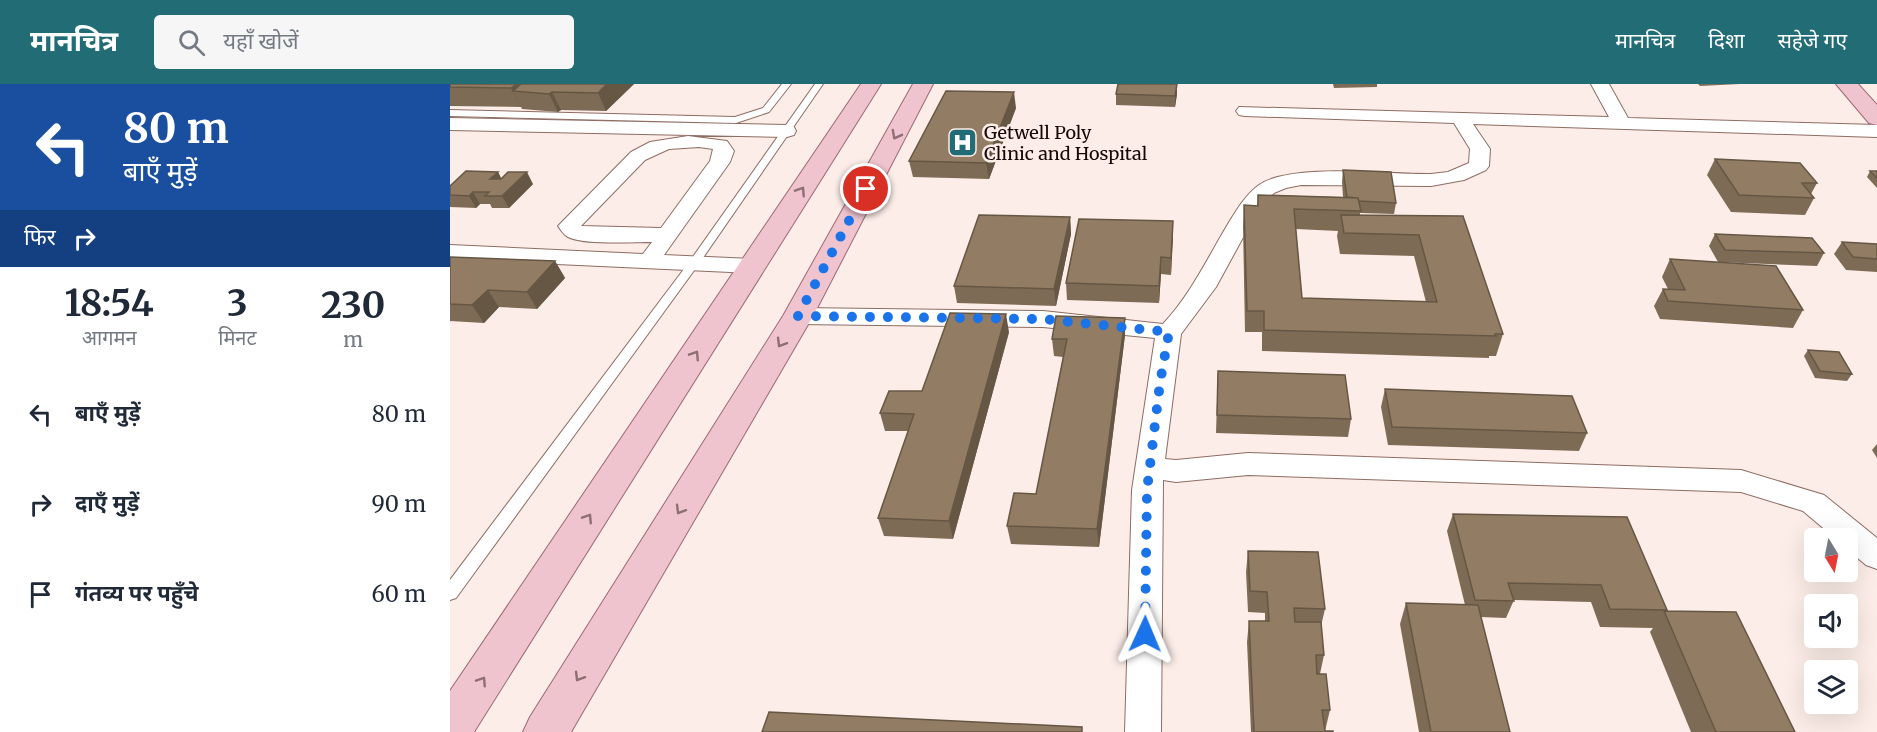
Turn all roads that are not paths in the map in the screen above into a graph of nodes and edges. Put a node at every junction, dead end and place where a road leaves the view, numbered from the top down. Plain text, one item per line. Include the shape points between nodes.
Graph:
1 (788, 84) edge
2 (819, 84) edge
3 (871, 84) edge
4 (923, 84) edge
5 (1600, 84) edge
6 (1846, 84) edge
7 (1245, 111) dead end
8 (450, 113) edge
9 (1877, 118) edge
10 (1461, 119) junction
11 (450, 124) edge
12 (1622, 124) junction
13 (787, 131) junction
14 (1877, 131) edge
15 (668, 234) junction
16 (450, 252) edge
17 (649, 261) junction
18 (694, 263) junction
19 (752, 266) junction
20 (798, 316) junction
21 (1169, 332) junction
22 (1149, 468) junction
23 (1877, 556) edge
24 (450, 593) edge
25 (450, 730) edge
26 (546, 732) edge
27 (1143, 732) edge

1 - 8 lane via 766,110 736,120
2 - 13 lane
19 -> 3 main road
4 -> 20 main road
5 - 12 street
6 - 9 main road
7 - 10 street
10 - 12 street
10 - 21 street via 1480,149 1479,166 1449,178 1325,179 1269,186 1250,205 1197,298
11 - 13 street
12 - 14 street
13 - 18 lane
15 - 15 street via 720,162 724,151 720,145 668,142 651,147 569,226 574,232 601,236
15 - 17 street
16 - 17 street
17 - 18 street
18 - 19 street
18 - 24 lane
25 -> 19 main road
20 - 21 street via 1042,319
20 -> 26 main road
21 - 22 street
22 - 23 street via 1176,471 1248,464 1741,482 1813,503
22 - 27 street

